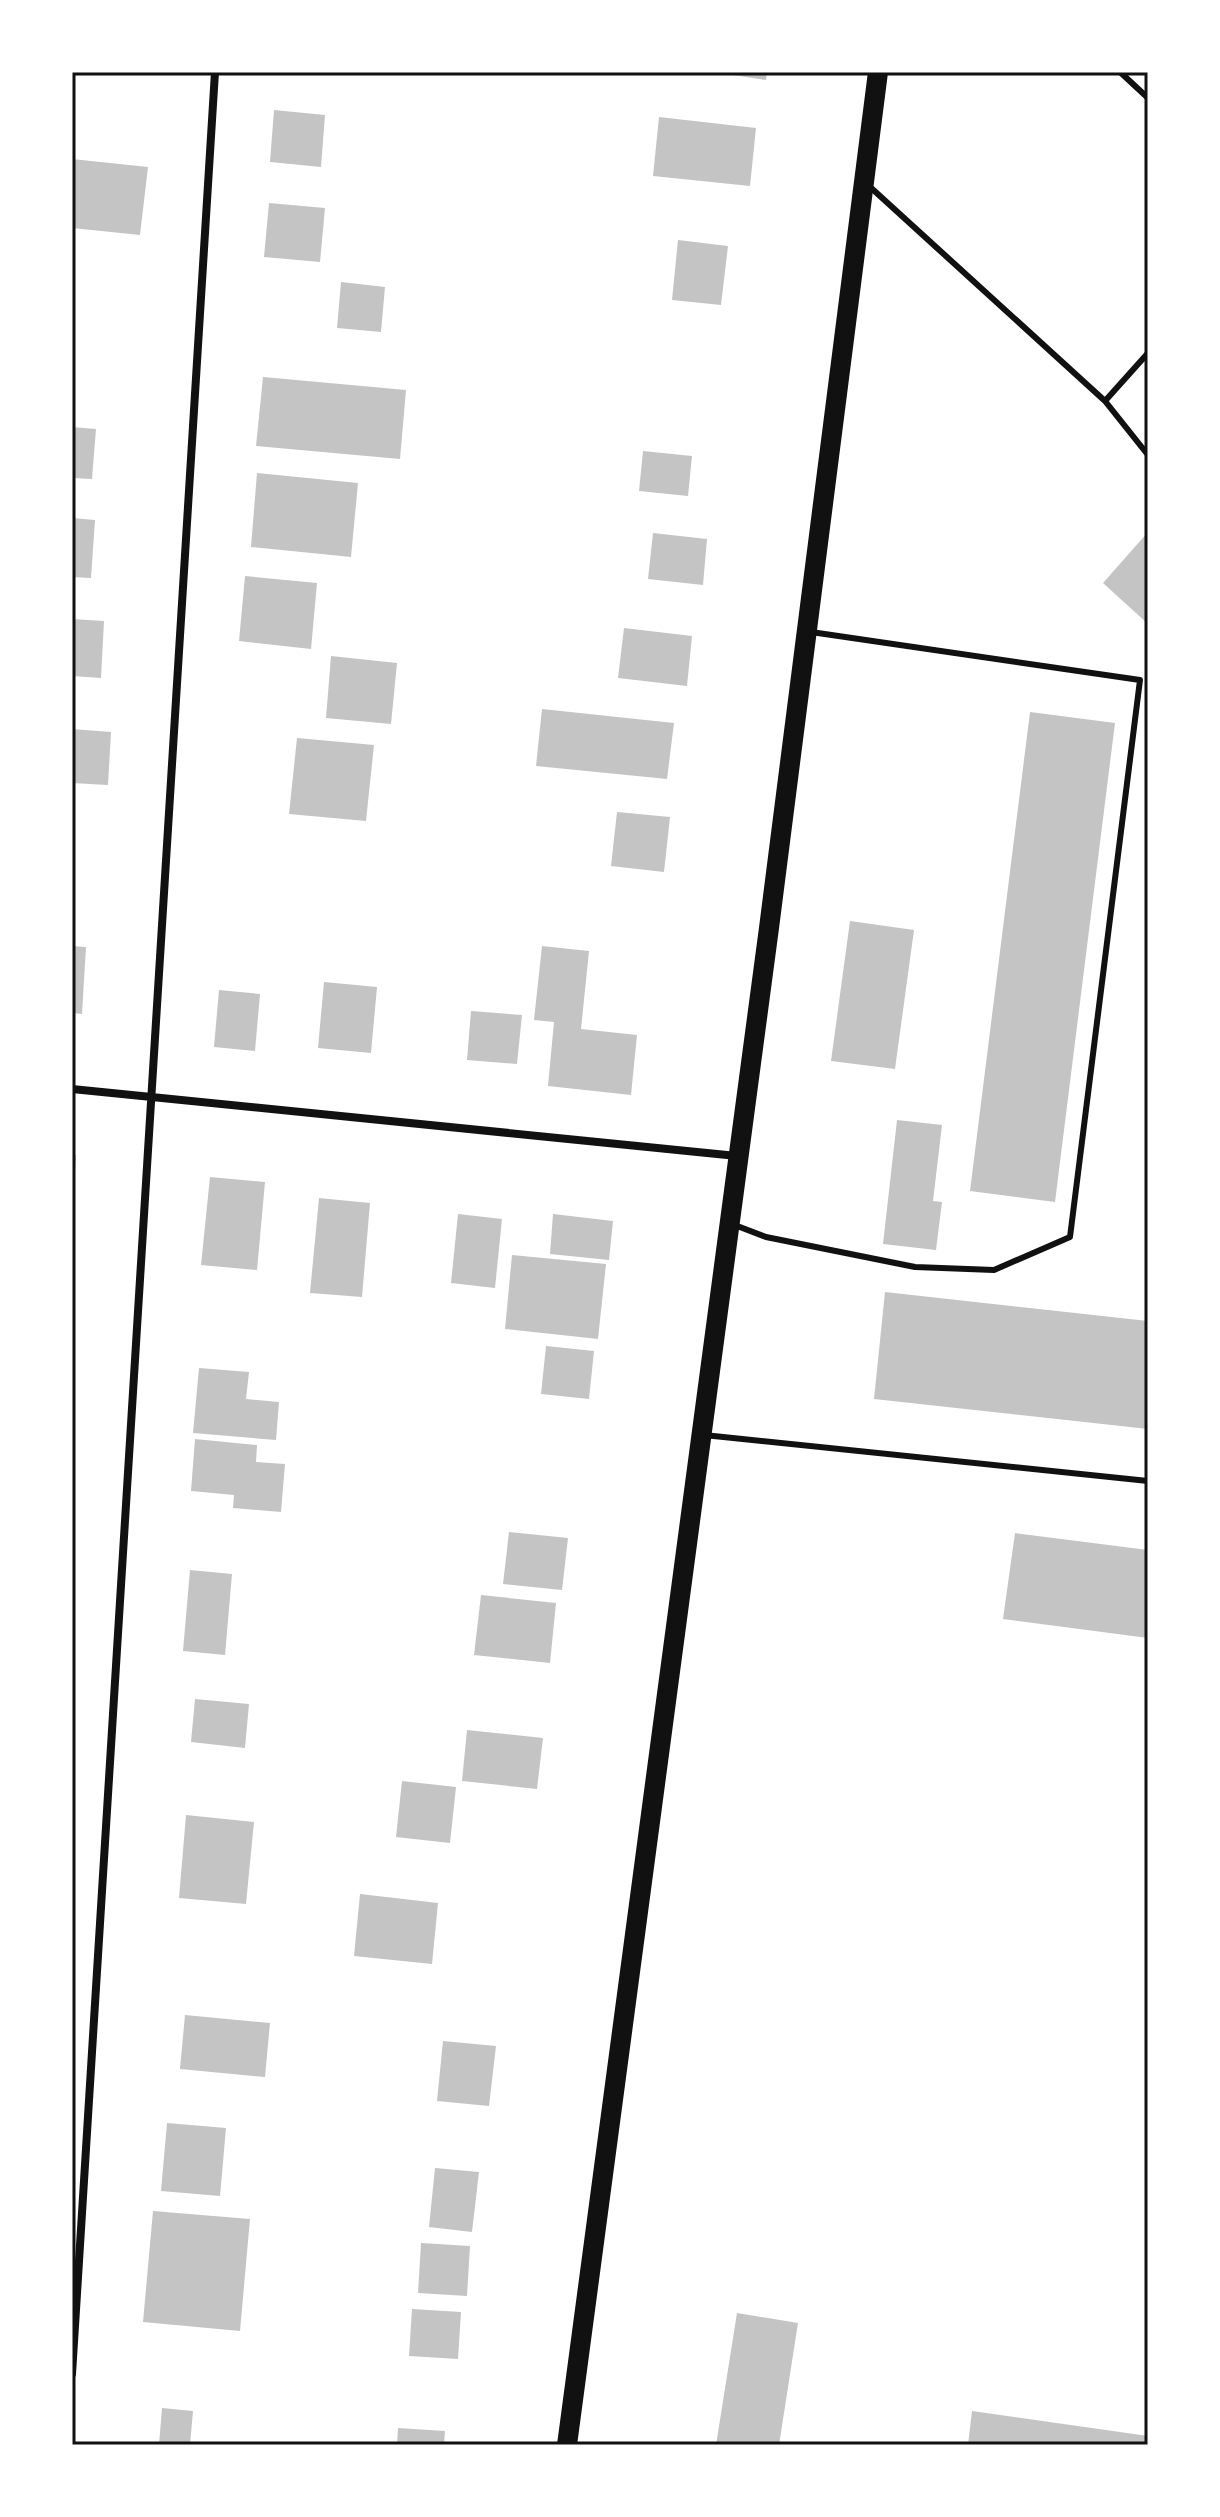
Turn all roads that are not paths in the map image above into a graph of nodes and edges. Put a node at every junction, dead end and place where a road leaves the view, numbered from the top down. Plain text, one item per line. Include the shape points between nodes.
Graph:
1 (215, 72) edge
2 (878, 72) edge
3 (1123, 73) edge
4 (1148, 98) edge
5 (863, 181) junction
6 (1148, 353) edge
7 (1105, 401) junction
8 (1148, 455) edge
9 (806, 631) junction
10 (72, 1089) edge
11 (151, 1097) junction
12 (738, 1156) junction
13 (728, 1223) junction
14 (701, 1435) junction
15 (1148, 1481) edge
16 (72, 2374) edge
17 (567, 2445) edge

1 - 11 street
2 - 5 main road
3 - 4 lane
5 - 7 lane
5 - 9 main road
6 - 7 lane
7 - 8 lane
9 - 12 main road
9 - 13 lane via 1140,680 1070,1237 994,1270 915,1267 766,1237
10 - 11 street
11 - 12 street
11 - 16 street
12 - 13 main road
13 - 14 main road
14 - 15 lane
14 - 17 main road

